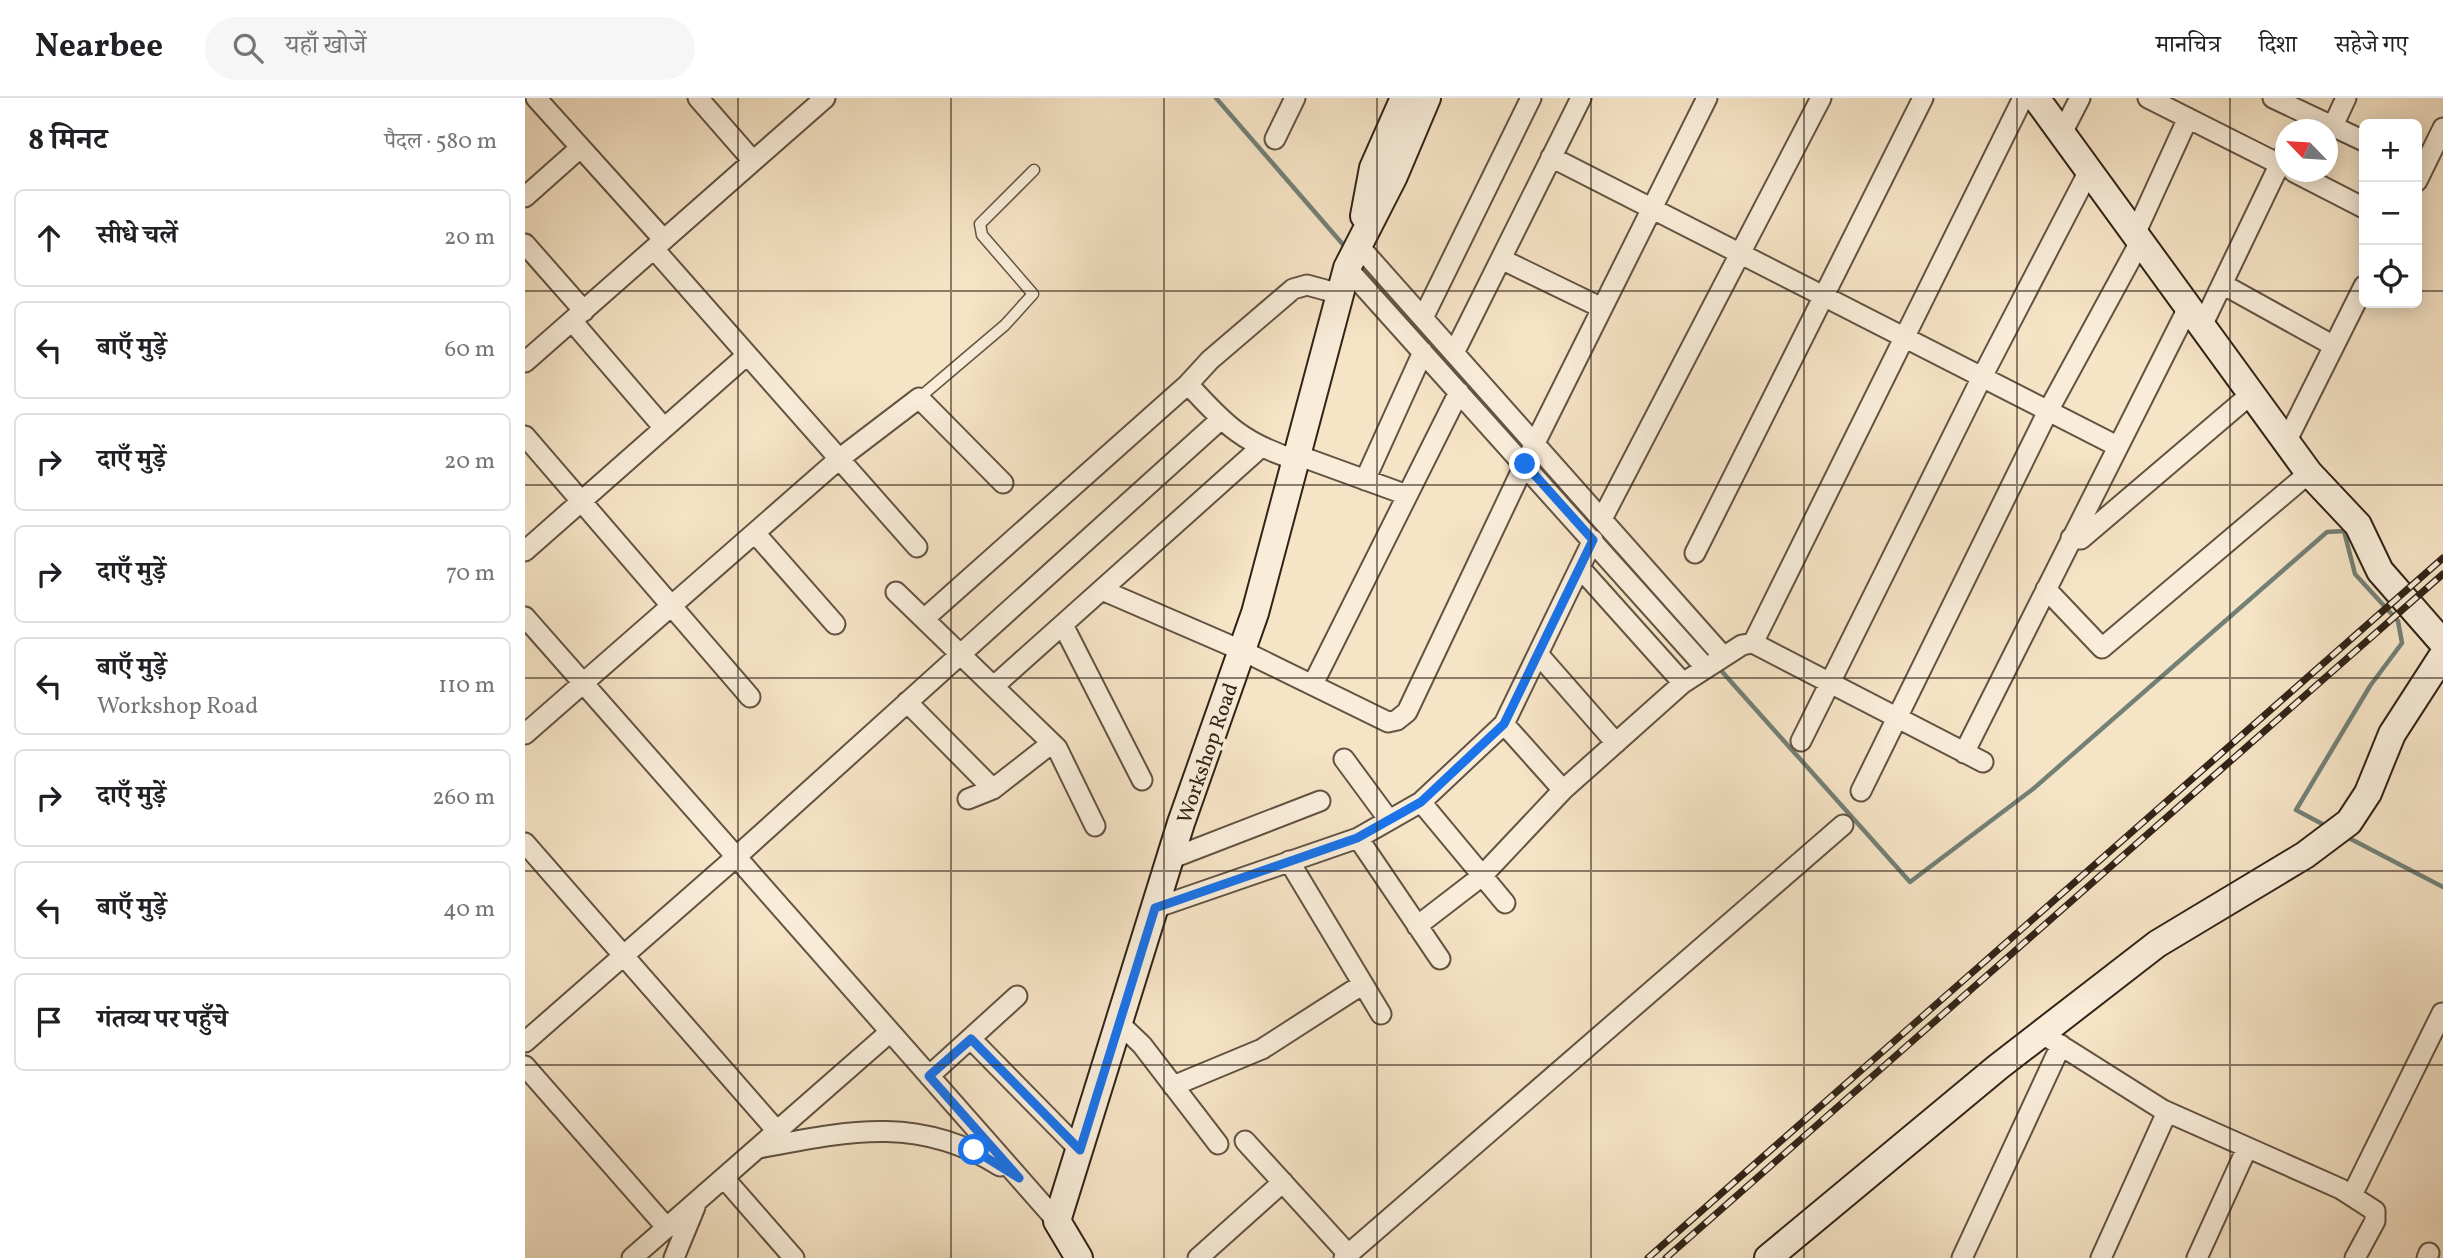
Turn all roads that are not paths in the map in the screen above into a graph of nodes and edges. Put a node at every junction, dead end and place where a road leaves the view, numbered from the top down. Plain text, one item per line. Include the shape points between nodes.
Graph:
1 (535, 98) edge
2 (698, 98) edge
3 (825, 98) edge
4 (1295, 98) edge
5 (1404, 98) edge
6 (1427, 98) edge
7 (1531, 98) edge
8 (1581, 98) edge
9 (1707, 98) edge
10 (1821, 98) edge
11 (1923, 98) edge
12 (2023, 98) edge
13 (2036, 98) edge
14 (2080, 98) edge
15 (2148, 98) edge
16 (2273, 98) edge
17 (2346, 98) edge
18 (2188, 118) junction
19 (2298, 119) edge
20 (2336, 119) edge
21 (2338, 128) edge
22 (2443, 128) edge
23 (2062, 133) junction
24 (1275, 139) dead end
25 (2359, 139) edge
26 (580, 148) junction
27 (1551, 157) junction
28 (2275, 159) edge
29 (753, 161) junction
30 (2422, 166) edge
31 (1034, 170) dead end
32 (2089, 171) junction
33 (2277, 182) edge
34 (2318, 182) edge
35 (525, 197) edge
36 (2359, 205) edge
37 (1651, 208) junction
38 (2137, 238) junction
39 (525, 244) edge
40 (659, 244) junction
41 (1354, 253) junction
42 (1741, 254) junction
43 (1500, 259) junction
44 (2224, 285) junction
45 (1340, 294) junction
46 (1822, 296) junction
47 (2359, 296) edge
48 (1602, 308) junction
49 (578, 316) junction
50 (1423, 318) junction
51 (2195, 318) junction
52 (1903, 337) junction
53 (2335, 346) junction
54 (1423, 352) junction
55 (1454, 354) junction
56 (747, 355) junction
57 (525, 362) edge
58 (1982, 377) junction
59 (1188, 384) junction
60 (1459, 392) junction
61 (2250, 395) junction
62 (919, 398) junction
63 (2048, 411) junction
64 (1220, 420) junction
65 (664, 428) junction
66 (525, 436) edge
67 (2286, 442) junction
68 (2117, 446) junction
69 (1260, 448) junction
70 (1529, 454) junction
71 (1297, 458) junction
72 (839, 459) junction
73 (2309, 473) junction
74 (1365, 480) junction
75 (1003, 483) dead end
76 (1407, 495) junction
77 (581, 501) junction
78 (1602, 519) junction
79 (755, 533) junction
80 (2071, 538) junction
81 (1593, 540) junction
82 (917, 547) dead end
83 (525, 551) edge
84 (1695, 553) dead end
85 (1580, 568) junction
86 (2046, 589) junction
87 (1102, 590) junction
88 (896, 592) dead end
89 (671, 606) junction
90 (525, 617) edge
91 (923, 619) junction
92 (835, 624) dead end
93 (1063, 625) junction
94 (1753, 643) junction
95 (2443, 643) edge
96 (1243, 651) junction
97 (961, 654) junction
98 (1538, 654) junction
99 (2443, 655) edge
100 (1714, 661) junction
101 (583, 683) junction
102 (1683, 683) junction
103 (1830, 683) junction
104 (1313, 684) junction
105 (994, 686) junction
106 (750, 697) dead end
107 (907, 702) junction
108 (1896, 717) junction
109 (1504, 724) junction
110 (525, 734) edge
111 (1801, 741) dead end
112 (1052, 743) junction
113 (1616, 743) junction
114 (1964, 753) junction
115 (1344, 759) dead end
116 (1983, 762) dead end
117 (1142, 780) dead end
118 (993, 789) junction
119 (1563, 790) junction
120 (1861, 791) dead end
121 (968, 799) dead end
122 (1320, 801) dead end
123 (1421, 802) junction
124 (1389, 820) junction
125 (1843, 825) dead end
126 (1095, 826) dead end
127 (1357, 838) junction
128 (525, 843) edge
129 (736, 857) junction
130 (1170, 859) junction
131 (1289, 861) junction
132 (1482, 876) junction
133 (1505, 903) dead end
134 (1155, 908) junction
135 (1417, 926) junction
136 (624, 956) junction
137 (1440, 959) dead end
138 (1363, 984) junction
139 (1017, 996) dead end
140 (2442, 1013) edge
141 (1381, 1014) dead end
142 (1119, 1023) junction
143 (890, 1032) junction
144 (971, 1039) junction
145 (2051, 1039) junction
146 (525, 1042) edge
147 (525, 1066) edge
148 (929, 1076) junction
149 (1173, 1086) junction
150 (2167, 1112) junction
151 (777, 1131) junction
152 (1245, 1141) dead end
153 (1218, 1144) dead end
154 (2247, 1148) junction
155 (756, 1149) junction
156 (1080, 1150) junction
157 (724, 1178) junction
158 (1019, 1178) junction
159 (1283, 1182) junction
160 (2352, 1195) junction
161 (698, 1201) junction
162 (1057, 1221) junction
163 (667, 1228) junction
164 (1346, 1256) edge
165 (632, 1258) edge
166 (674, 1258) edge
167 (794, 1258) edge
168 (1079, 1258) edge
169 (1198, 1258) edge
170 (1767, 1258) edge
171 (1962, 1258) edge
172 (2101, 1258) edge
173 (2197, 1258) edge
174 (2355, 1258) edge

1 - 26 street
2 - 29 street
3 - 29 street
4 - 24 street
5 - 41 street, Workshop Road via 1373,168
6 - 41 street, Workshop Road
7 - 50 street
8 - 27 street
9 - 37 street
10 - 42 street
11 - 46 street
12 - 52 street
13 - 23 street
14 - 23 street
15 - 18 street
16 - 19 street
17 - 20 street
18 - 28 street
18 - 38 street
21 - 25 street
22 - 30 street
23 - 32 street
26 - 35 street
26 - 40 street
27 - 37 street
27 - 43 street
29 - 40 street
31 - 62 lane via 979,224 982,235 1029,287 1033,294 1029,302
32 - 38 street
32 - 58 street
33 - 44 street
34 - 36 street
37 - 42 street
37 - 48 street
38 - 51 street
38 - 63 street
39 - 49 street
40 - 49 street
40 - 56 street
41 - 45 street, Workshop Road
41 - 50 street
41 - 54 street
42 - 46 street
42 - 78 street
43 - 48 street
43 - 55 street
44 - 51 street
44 - 53 street
45 - 59 street via 1307,285 1293,289
45 - 71 street, Workshop Road
46 - 52 street
46 - 84 street
47 - 53 street
48 - 70 street
49 - 57 street
49 - 65 street
50 - 55 street
51 - 61 street
51 - 68 street
52 - 58 street
52 - 94 street
53 - 67 street
54 - 60 street
54 - 74 street
55 - 70 street
56 - 65 street
56 - 72 street
58 - 63 street
58 - 103 street
59 - 64 street
59 - 91 street
60 - 70 street
60 - 76 street
61 - 67 street
61 - 80 street via 2081,539
62 - 72 street
62 - 75 street
63 - 68 street
63 - 108 street
64 - 69 street
64 - 97 street
65 - 77 street
66 - 77 street
67 - 73 street
68 - 80 street
69 - 71 street
69 - 87 street
70 - 78 street
70 - 81 street
70 - 104 street via 1407,712 1388,722
71 - 74 street
71 - 96 street, Workshop Road
72 - 79 street
72 - 82 street
73 - 86 street via 2102,648
73 - 95 street via 2358,525 2380,571
74 - 76 street
76 - 104 street
77 - 83 street
77 - 89 street
78 - 100 street
79 - 89 street
79 - 92 street
80 - 86 street
81 - 85 street
81 - 100 street
85 - 98 street
85 - 102 street
86 - 114 street
87 - 93 street
87 - 96 street
88 - 91 street
89 - 101 street
89 - 106 street
90 - 101 street
91 - 97 street
93 - 105 street
93 - 117 street
94 - 100 street
94 - 103 street
96 - 104 street
96 - 130 street, Workshop Road
97 - 105 street
97 - 107 street
98 - 109 street
98 - 113 street
99 - 145 street via 2392,734 2368,793 2349,822 2157,944
100 - 102 street
101 - 110 street
101 - 129 street
102 - 113 street
103 - 108 street
103 - 111 street
105 - 112 street
107 - 118 street
107 - 129 street
108 - 114 street
108 - 120 street
109 - 119 street
109 - 123 street
112 - 118 street
112 - 126 street
113 - 119 street
114 - 116 street
115 - 124 street
118 - 121 street
119 - 132 street
122 - 130 street
123 - 124 street
123 - 132 street
124 - 127 street
125 - 164 street
127 - 131 street
127 - 135 street
128 - 136 street
129 - 136 street
129 - 143 street
130 - 134 street, Workshop Road
131 - 134 street
131 - 138 street
132 - 133 street
132 - 135 street
134 - 142 street, Workshop Road
135 - 137 street
136 - 146 street
136 - 151 street
138 - 141 street
138 - 149 street via 1262,1049
139 - 144 street
140 - 160 street
142 - 149 street
142 - 156 street, Workshop Road
143 - 148 street
143 - 151 street
144 - 148 street
144 - 156 street
145 - 150 street
145 - 170 street
145 - 171 street
147 - 163 street
148 - 158 street
149 - 153 street
150 - 154 street
150 - 172 street
151 - 155 street
152 - 159 street
154 - 160 street
154 - 173 street
155 - 157 street
155 - 158 street via 828,1135 926,1134 974,1150
156 - 162 street, Workshop Road
157 - 161 street
157 - 167 street
158 - 162 street
159 - 164 street
159 - 169 street
160 - 174 street via 2375,1211 2375,1221
161 - 163 street
161 - 166 street
162 - 168 street
163 - 165 street

